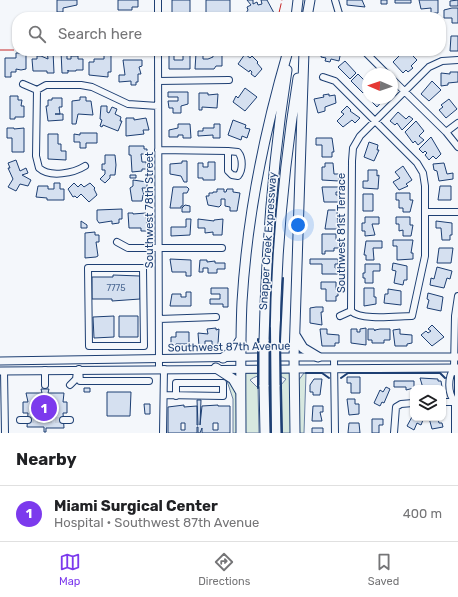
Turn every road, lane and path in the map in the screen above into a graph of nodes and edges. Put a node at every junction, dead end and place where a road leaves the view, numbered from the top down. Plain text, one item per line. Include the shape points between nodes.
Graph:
1 (158, 0) edge
2 (298, 0) edge
3 (310, 0) edge
4 (336, 2) edge
5 (158, 12) edge
6 (297, 12) edge
7 (308, 12) edge
8 (339, 12) edge
9 (158, 56) edge
10 (287, 56) edge
11 (288, 56) edge
12 (302, 56) edge
13 (303, 56) edge
14 (369, 56) edge
15 (458, 60) edge
16 (381, 68) edge
17 (323, 77) dead end
18 (229, 80) dead end
19 (158, 81) junction
20 (23, 84) dead end
21 (398, 85) edge
22 (37, 90) junction
23 (405, 92) junction
24 (158, 106) junction
25 (375, 122) junction
26 (458, 123) edge
27 (446, 132) junction
28 (458, 147) edge
29 (158, 150) junction
30 (228, 151) dead end
31 (85, 166) dead end
32 (425, 212) junction
33 (458, 212) edge
34 (117, 242) dead end
35 (159, 248) junction
36 (222, 248) dead end
37 (458, 296) edge
38 (351, 311) junction
39 (340, 316) dead end
40 (216, 317) dead end
41 (159, 318) junction
42 (295, 334) junction
43 (242, 338) junction
44 (116, 346) junction
45 (294, 357) junction
46 (456, 357) edge
47 (223, 358) junction
48 (242, 358) junction
49 (318, 358) junction
50 (334, 358) junction
51 (80, 359) junction
52 (116, 359) junction
53 (159, 359) junction
54 (2, 361) edge
55 (216, 368) junction
56 (241, 368) junction
57 (295, 368) junction
58 (334, 368) junction
59 (456, 368) edge
60 (78, 369) junction
61 (110, 369) junction
62 (162, 369) junction
63 (45, 370) junction
64 (2, 371) edge
65 (110, 381) junction
66 (149, 381) dead end
67 (45, 385) dead end
68 (70, 385) dead end
69 (241, 394) junction
70 (165, 395) junction
71 (176, 396) junction
72 (456, 402) edge
73 (410, 403) edge
74 (20, 420) dead end
75 (28, 420) tunnel mouth
76 (62, 420) tunnel mouth
77 (70, 420) dead end
78 (5, 433) edge
79 (163, 433) edge
80 (241, 433) edge
81 (265, 433) edge
82 (276, 433) edge
83 (295, 433) edge
84 (335, 433) edge
85 (394, 433) edge
86 (455, 433) edge

1 - 5 street
2 - 6 highway
3 - 7 highway
4 - 8 street
9 - 19 street, Southwest 78th Street
10 - 43 highway via 273,104 254,199 243,285
11 - 81 highway, Snapper Creek Expressway, bridge via 269,219 264,341
12 - 82 highway, Snapper Creek Expressway, bridge via 288,146 277,267
13 - 42 highway
14 - 16 street
15 - 23 street via 434,64
17 - 25 street via 335,81
18 - 19 street
19 - 24 street, Southwest 78th Street
20 - 22 street
21 - 23 street
22 - 24 street via 46,84 81,85 92,87 128,104
22 - 31 street via 36,156 39,168 49,172 68,172
23 - 25 street
23 - 27 street
24 - 29 street, Southwest 78th Street
25 - 32 street via 420,168 425,182
25 - 38 street, Southwest 81st Terrace via 358,138 352,155
26 - 27 street
27 - 28 street
29 - 30 street
29 - 35 street, Southwest 78th Street
32 - 33 street
32 - 38 street via 425,256 412,316 363,316
34 - 35 street via 128,248
35 - 36 street
35 - 41 street, Southwest 78th Street
37 - 46 street via 455,316
38 - 39 street
40 - 41 street
41 - 53 street, Southwest 78th Street
42 - 45 highway
42 - 49 highway via 303,348
43 - 47 highway via 234,350
43 - 48 highway
44 - 44 street via 144,346 143,268 88,268 89,346
44 - 52 street
45 - 48 main road, Southwest 87th Avenue
45 - 49 main road, Southwest 87th Avenue
45 - 57 highway
46 - 50 main road, Southwest 87th Avenue
46 - 59 street
47 - 48 main road, Southwest 87th Avenue
47 - 53 main road, Southwest 87th Avenue
48 - 56 highway
49 - 50 main road, Southwest 87th Avenue
50 - 58 street
51 - 52 main road, Southwest 87th Avenue
51 - 54 main road, Southwest 87th Avenue
51 - 60 main road
52 - 53 main road, Southwest 87th Avenue
53 - 62 street, Southwest 78th Street
54 - 64 main road
55 - 56 main road, Southwest 87th Avenue
55 - 62 main road, Southwest 87th Avenue
55 - 69 highway via 233,379
56 - 57 main road, Southwest 87th Avenue
56 - 69 highway
57 - 58 main road, Southwest 87th Avenue
57 - 83 highway
58 - 59 main road, Southwest 87th Avenue
58 - 84 street
59 - 72 street
60 - 61 main road, Southwest 87th Avenue
60 - 63 main road, Southwest 87th Avenue
60 - 65 street via 80,381
60 - 68 street via 76,379
61 - 62 main road, Southwest 87th Avenue
61 - 65 street
62 - 70 street, Southwest 78th Street
63 - 64 main road, Southwest 87th Avenue
63 - 67 street
64 - 78 street
65 - 66 street
69 - 80 highway
70 - 71 street
70 - 79 street, Southwest 78th Street
71 - 71 street via 223,396 223,383 176,383
72 - 86 street
73 - 85 street via 398,405 394,413
74 - 75 street
76 - 77 street

